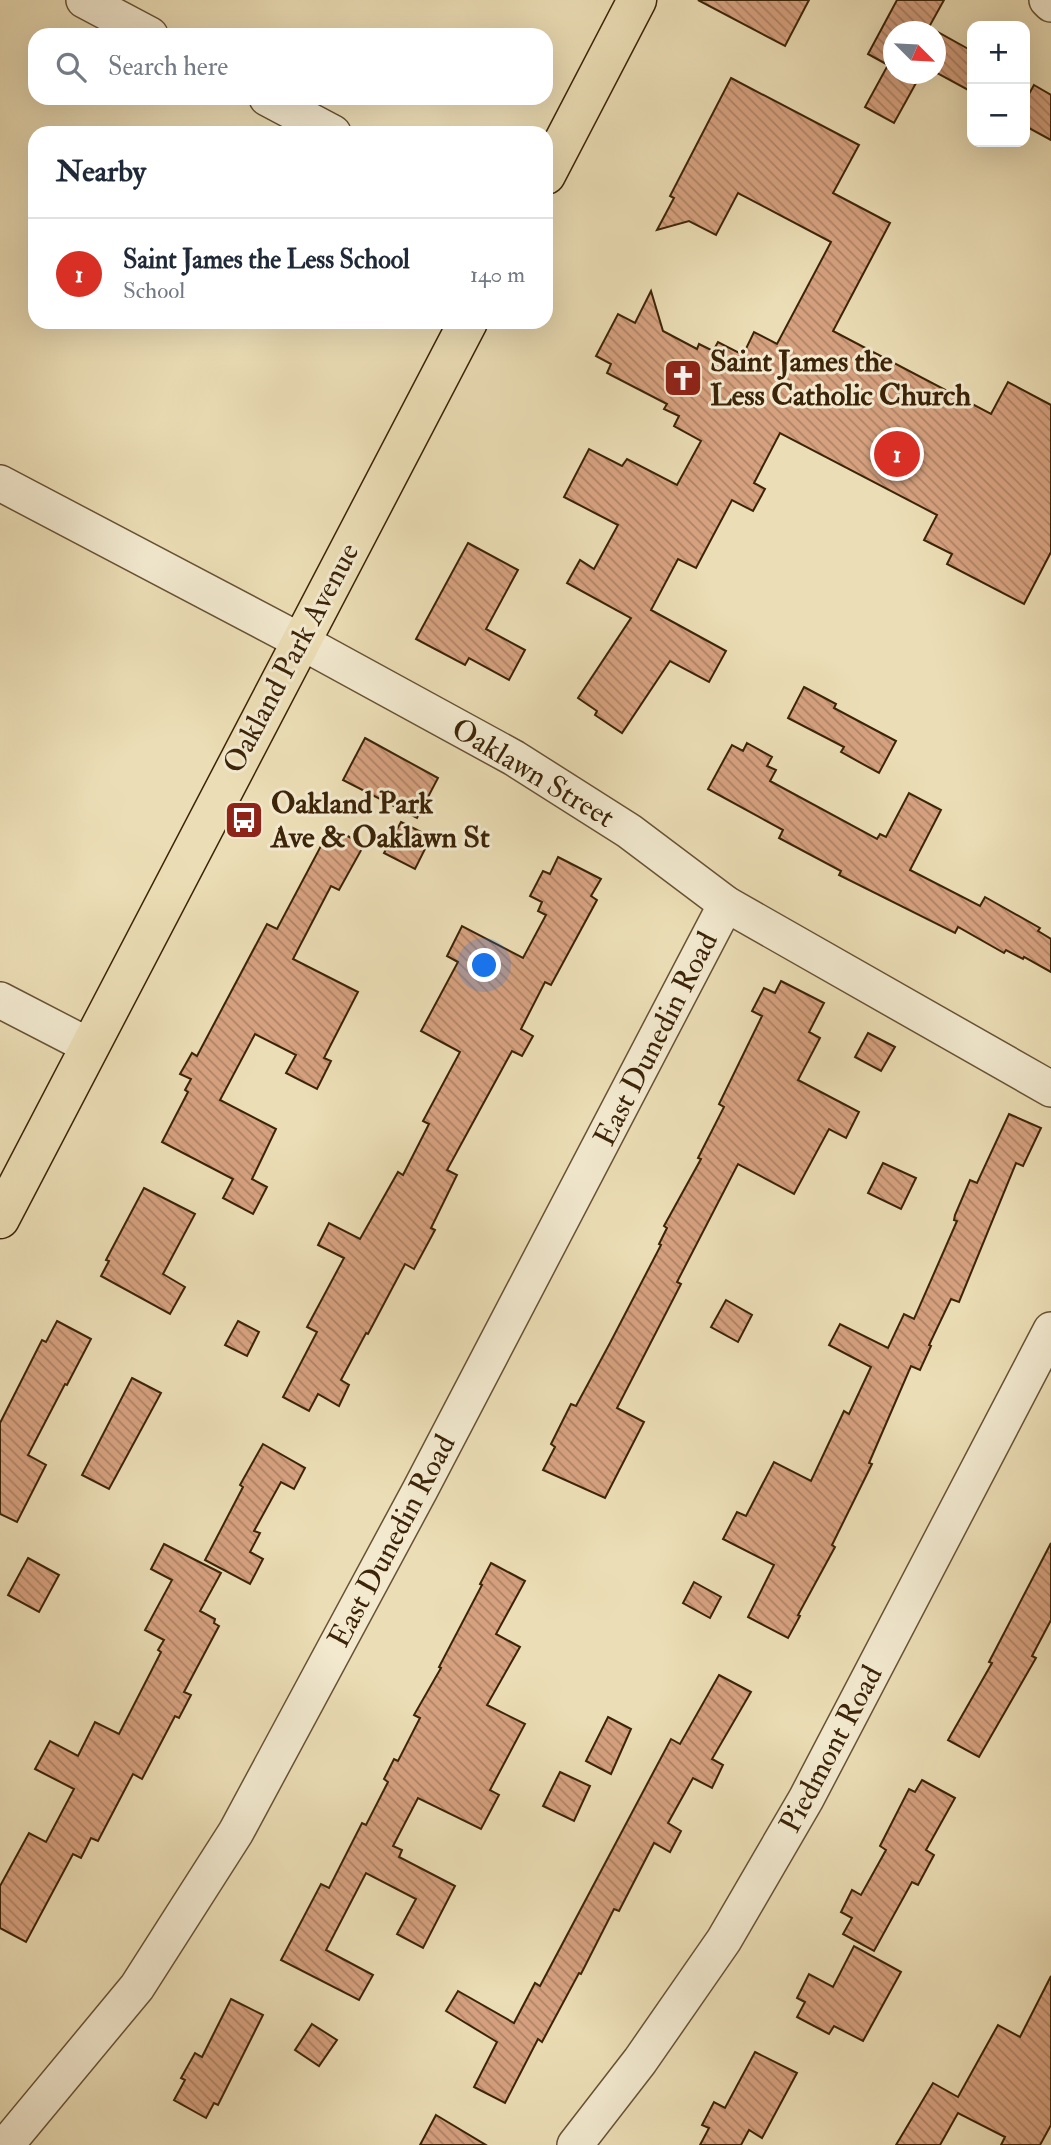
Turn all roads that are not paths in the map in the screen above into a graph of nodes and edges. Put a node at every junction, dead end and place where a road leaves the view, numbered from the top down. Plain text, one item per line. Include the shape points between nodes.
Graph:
1 (84, 0) edge
2 (637, 0) edge
3 (1047, 0) edge
4 (1051, 4) edge
5 (136, 28) edge
6 (280, 105) edge
7 (320, 126) edge
8 (553, 162) edge
9 (464, 329) edge
10 (0, 482) edge
11 (300, 641) junction
12 (726, 904) junction
13 (0, 1000) edge
14 (89, 1046) junction
15 (1051, 1089) edge
16 (0, 1219) edge
17 (1051, 1330) edge
18 (6, 2145) edge
19 (575, 2145) edge

1 - 5 street
2 - 8 main road
3 - 4 street
6 - 7 street
9 - 11 main road, Oakland Park Avenue
10 - 11 street, Oaklawn Street
11 - 12 street, Oaklawn Street via 526,765 629,831
11 - 14 main road, Oakland Park Avenue
12 - 15 street, Oaklawn Street
12 - 18 street, East Dunedin Road via 236,1832 137,1987
13 - 14 street
14 - 16 main road, Oakland Park Avenue
17 - 19 street, Piedmont Road via 806,1799 724,1940

